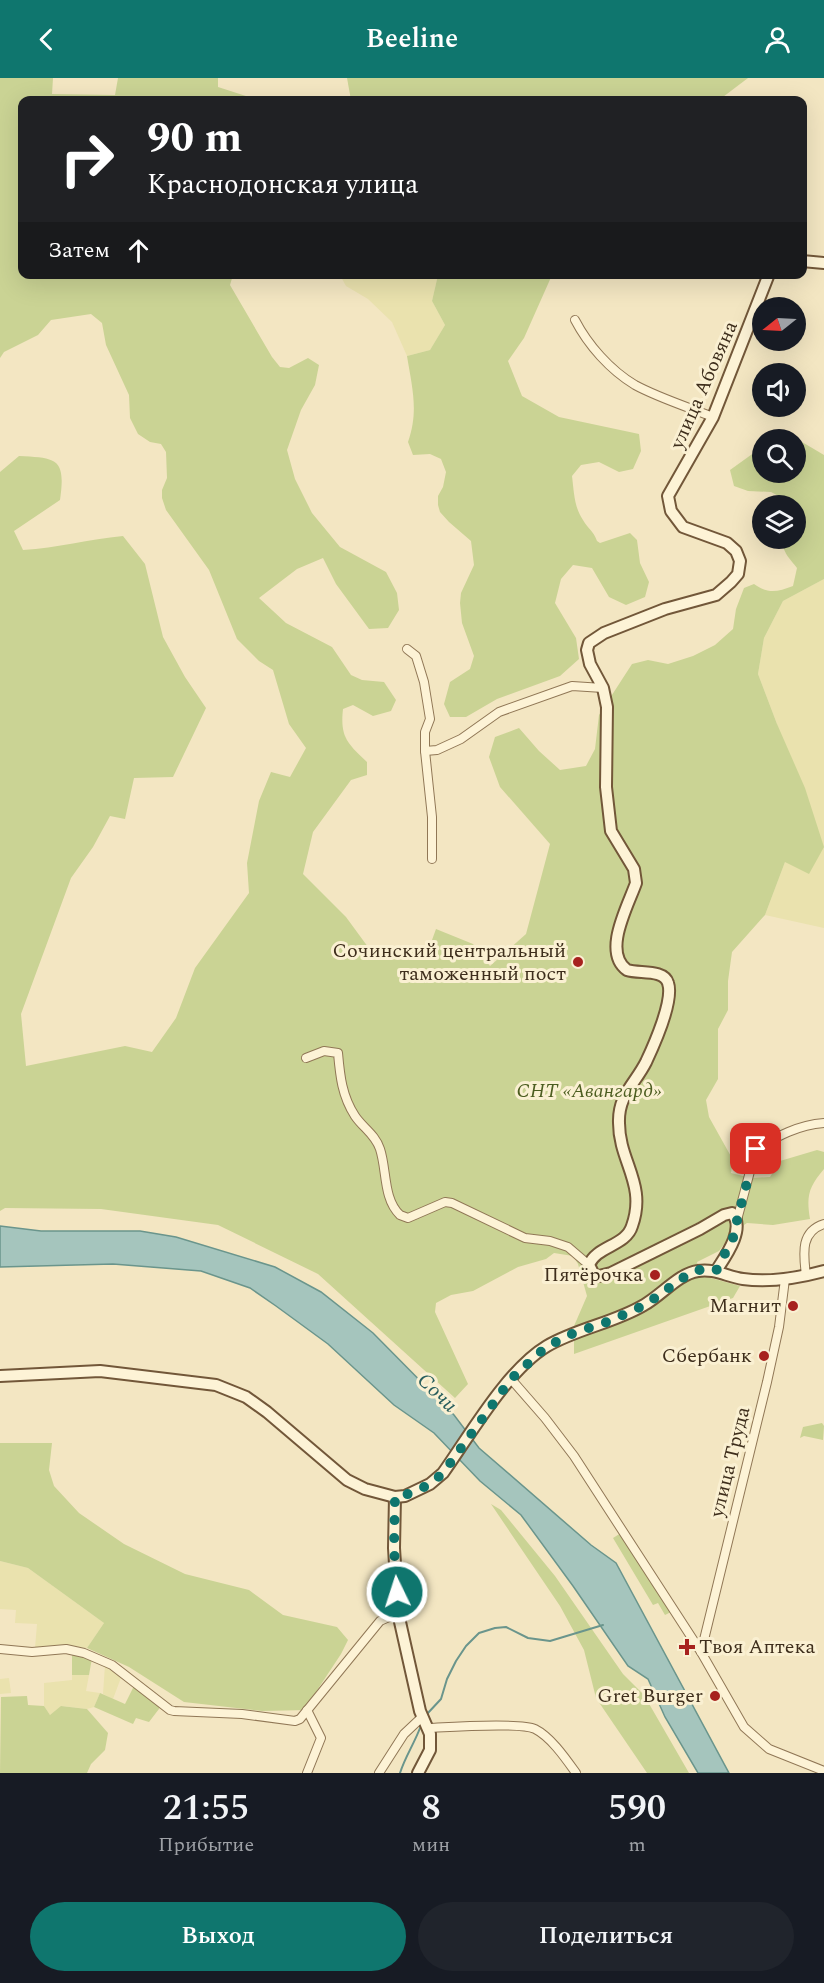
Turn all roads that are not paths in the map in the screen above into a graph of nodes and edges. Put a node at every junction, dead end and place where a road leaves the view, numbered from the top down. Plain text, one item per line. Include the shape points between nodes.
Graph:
1 (807, 261) edge
2 (824, 263) edge
3 (767, 279) edge
4 (575, 320) dead end
5 (713, 417) junction
6 (407, 649) dead end
7 (603, 688) junction
8 (425, 751) junction
9 (432, 859) dead end
10 (306, 1058) dead end
11 (824, 1123) edge
12 (737, 1220) junction
13 (824, 1224) edge
14 (589, 1265) junction
15 (716, 1271) junction
16 (824, 1271) edge
17 (807, 1276) junction
18 (785, 1279) junction
19 (0, 1376) edge
20 (511, 1379) junction
21 (395, 1497) junction
22 (398, 1613) junction
23 (0, 1649) edge
24 (701, 1652) junction
25 (307, 1710) junction
26 (422, 1718) junction
27 (429, 1731) junction
28 (824, 1771) edge
29 (307, 1773) edge
30 (379, 1773) edge
31 (418, 1773) edge
32 (576, 1773) edge

1 - 2 street
3 - 5 street, улица Абовяна
4 - 5 street via 585,339 635,385
5 - 7 street, улица Абовяна via 673,485 669,504 683,527 732,546 740,561 738,574 716,595 665,609 604,633 589,643 587,656
6 - 8 street via 416,656 424,682 430,719
7 - 8 street via 572,686 499,712 461,739
7 - 14 street, улица Абовяна via 611,831 636,877 615,950 627,970 662,975 670,991 645,1064 626,1091 618,1123 636,1189 633,1226 623,1239 592,1258
8 - 9 street
10 - 14 street via 324,1051 338,1053 345,1097 380,1149 391,1201 403,1217 452,1203 525,1238 568,1247
11 - 12 street via 780,1135 756,1149
12 - 14 street via 732,1213 724,1215 604,1276 594,1275
12 - 15 street via 737,1230
13 - 17 street via 812,1231 805,1243
15 - 18 street via 741,1279
15 - 20 street via 690,1273 645,1305 546,1347
16 - 17 street
17 - 18 street
18 - 24 street, улица Труда via 767,1382
19 - 21 street via 100,1371 216,1384 246,1397 267,1412 347,1480
20 - 21 street via 443,1473 430,1484
20 - 24 street via 574,1456
21 - 22 street
22 - 25 street via 380,1621
22 - 26 street
23 - 25 street via 66,1649 84,1653 112,1665 174,1711 295,1721
24 - 28 street via 744,1727 761,1744
25 - 29 street via 321,1738
26 - 27 street
26 - 30 street via 404,1734
27 - 31 street via 430,1750
27 - 32 street via 533,1728 544,1735

